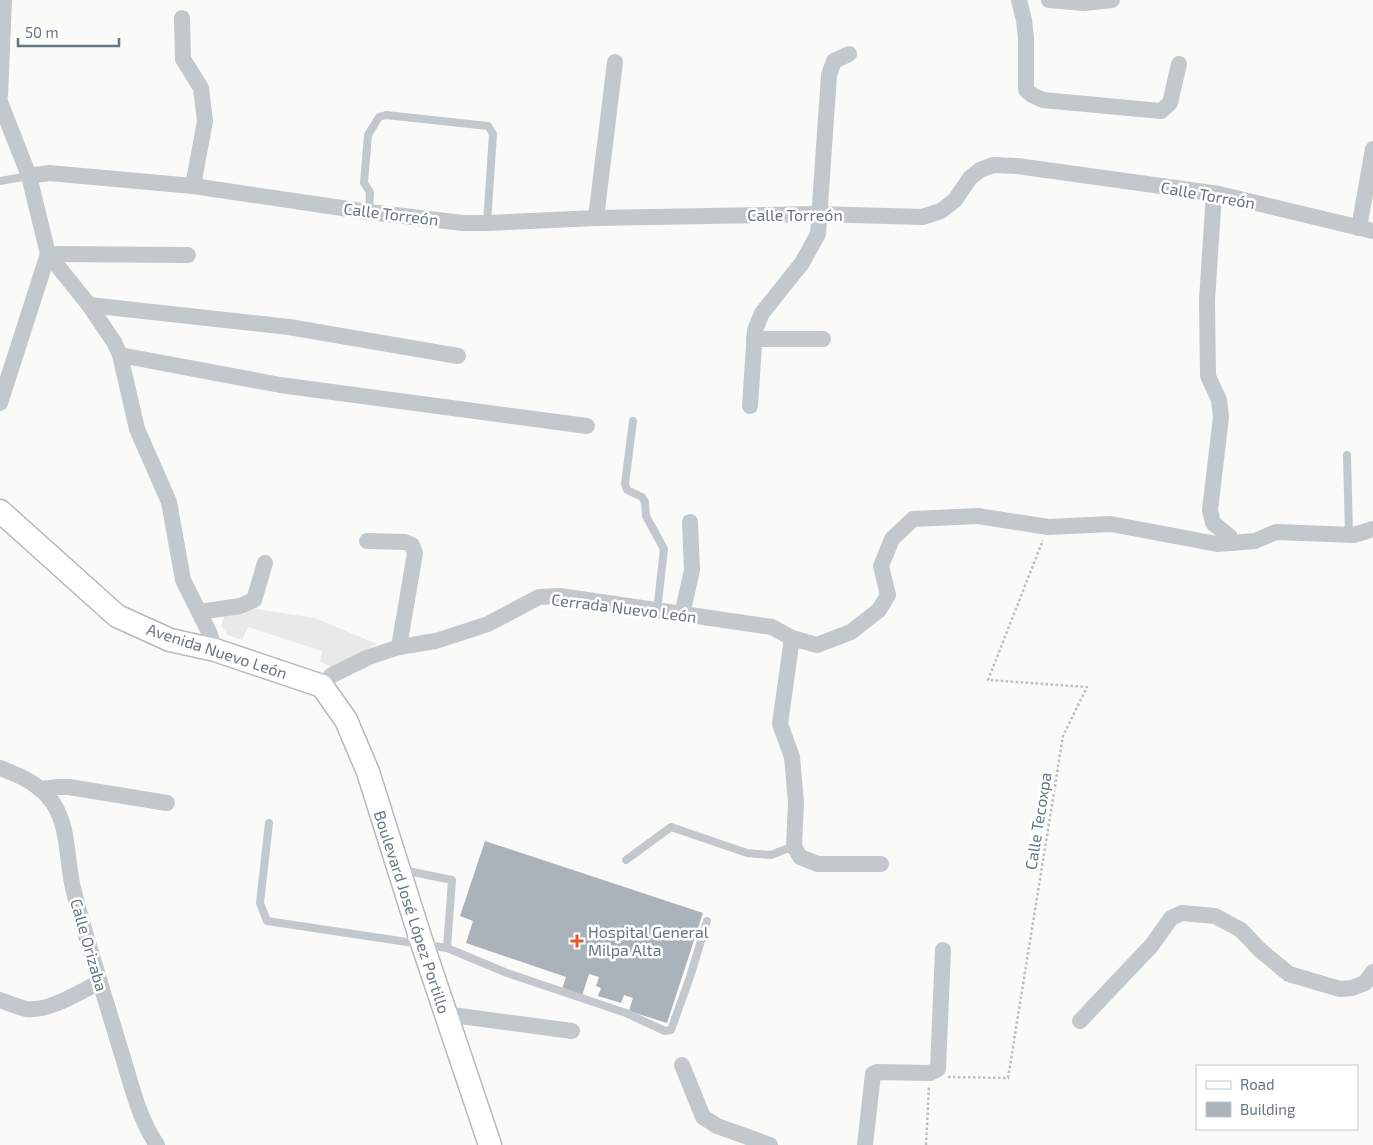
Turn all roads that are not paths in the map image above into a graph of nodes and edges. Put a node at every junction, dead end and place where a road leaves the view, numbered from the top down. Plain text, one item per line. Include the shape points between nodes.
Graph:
1 (4, 0) edge
2 (1019, 0) edge
3 (1049, 0) edge
4 (1112, 0) edge
5 (182, 18) dead end
6 (849, 54) dead end
7 (615, 62) dead end
8 (1179, 64) dead end
9 (0, 96) edge
10 (0, 102) edge
11 (1373, 149) edge
12 (29, 176) junction
13 (0, 181) edge
14 (193, 186) junction
15 (1214, 194) junction
16 (369, 212) junction
17 (819, 214) junction
18 (596, 218) junction
19 (488, 222) junction
20 (1366, 229) edge
21 (48, 254) junction
22 (188, 255) dead end
23 (89, 305) junction
24 (754, 339) junction
25 (822, 339) dead end
26 (120, 355) junction
27 (458, 356) dead end
28 (0, 403) edge
29 (750, 406) dead end
30 (633, 420) dead end
31 (587, 426) dead end
32 (1348, 455) dead end
33 (1, 509) edge
34 (690, 522) dead end
35 (1373, 529) edge
36 (1349, 534) junction
37 (366, 541) dead end
38 (1233, 543) junction
39 (265, 563) dead end
40 (657, 611) junction
41 (199, 612) junction
42 (682, 615) junction
43 (792, 638) junction
44 (399, 647) junction
45 (215, 650) junction
46 (322, 686) junction
47 (0, 768) edge
48 (40, 789) junction
49 (167, 803) dead end
50 (269, 822) dead end
51 (794, 846) junction
52 (626, 860) dead end
53 (881, 864) dead end
54 (398, 869) junction
55 (706, 921) dead end
56 (423, 946) junction
57 (447, 948) junction
58 (943, 950) dead end
59 (1373, 972) edge
60 (100, 982) junction
61 (0, 1000) edge
62 (445, 1014) junction
63 (1080, 1021) dead end
64 (572, 1031) dead end
65 (682, 1065) dead end
66 (157, 1145) edge
67 (490, 1145) edge
68 (770, 1145) edge
69 (866, 1145) edge

1 - 9 street
2 - 8 street via 1026,38 1026,90 1043,100 1161,111 1170,103
3 - 4 street via 1084,3
5 - 14 street via 183,59 201,88 205,121
6 - 17 street via 834,61 829,75
7 - 18 street
10 - 12 street
11 - 20 street
12 - 13 lane
12 - 14 street, Calle Torreón via 49,173
12 - 21 street
14 - 16 street, Calle Torreón
15 - 17 street, Calle Torreón via 993,165 970,178 955,200 941,211 922,217
15 - 20 street, Calle Torreón
15 - 38 street via 1207,300 1208,376 1219,400 1221,417 1210,510 1213,523
16 - 19 street, Calle Torreón via 463,223
16 - 19 lane via 370,192 364,183 368,134 378,117 386,115 488,126 493,134
17 - 18 street, Calle Torreón
17 - 24 street via 818,234 802,263 762,313 754,330
18 - 19 street, Calle Torreón
21 - 22 street
21 - 23 street
21 - 28 street
23 - 26 street
23 - 27 street via 289,327
24 - 25 street
24 - 29 street
26 - 31 street via 280,385
26 - 41 street via 137,429 169,502 184,580
30 - 40 lane via 625,484 627,490 645,502 646,516 664,549
32 - 36 lane
33 - 45 main road, Avenida Nuevo León via 32,541 117,616 170,640
34 - 42 street via 692,570
35 - 36 street, Cerrada Nuevo León
36 - 38 street, Cerrada Nuevo León via 1276,532 1255,541
37 - 44 street via 405,542 412,545 415,553
38 - 43 street, Cerrada Nuevo León via 1217,544 1111,524 1048,527 978,516 913,519 892,539 881,566 888,594 879,610 851,632 818,645
39 - 41 street via 254,600 240,606
40 - 42 street, Cerrada Nuevo León
40 - 44 street, Cerrada Nuevo León via 560,596 539,597 488,624 436,641
41 - 45 street
42 - 43 street, Cerrada Nuevo León via 772,628
43 - 51 street via 780,724 792,757 796,802
44 - 46 street, Cerrada Nuevo León via 332,675
45 - 46 main road, Avenida Nuevo León
46 - 54 main road, Boulevard José López Portillo via 346,720 368,772
47 - 48 street, Calle Orizaba via 29,780
48 - 49 street via 59,786
48 - 60 street, Calle Orizaba via 53,803 60,818 73,890
50 - 56 lane via 260,903 267,922
51 - 52 lane via 771,855 747,853 671,827
51 - 53 street via 800,857 818,864
54 - 56 main road, Boulevard José López Portillo
54 - 57 lane via 452,880
55 - 57 lane via 690,977 670,1030 666,1031 626,1012 507,973
56 - 57 lane
56 - 62 main road, Boulevard José López Portillo
58 - 69 street via 938,1069 930,1073 873,1074
59 - 63 street via 1365,983 1340,989 1289,974 1241,930 1216,916 1182,913 1172,918 1152,945
60 - 61 street via 39,1008 26,1009
60 - 66 street, Calle Orizaba via 135,1096
62 - 64 street
62 - 67 main road, Boulevard José López Portillo
65 - 68 street via 703,1117 717,1126

